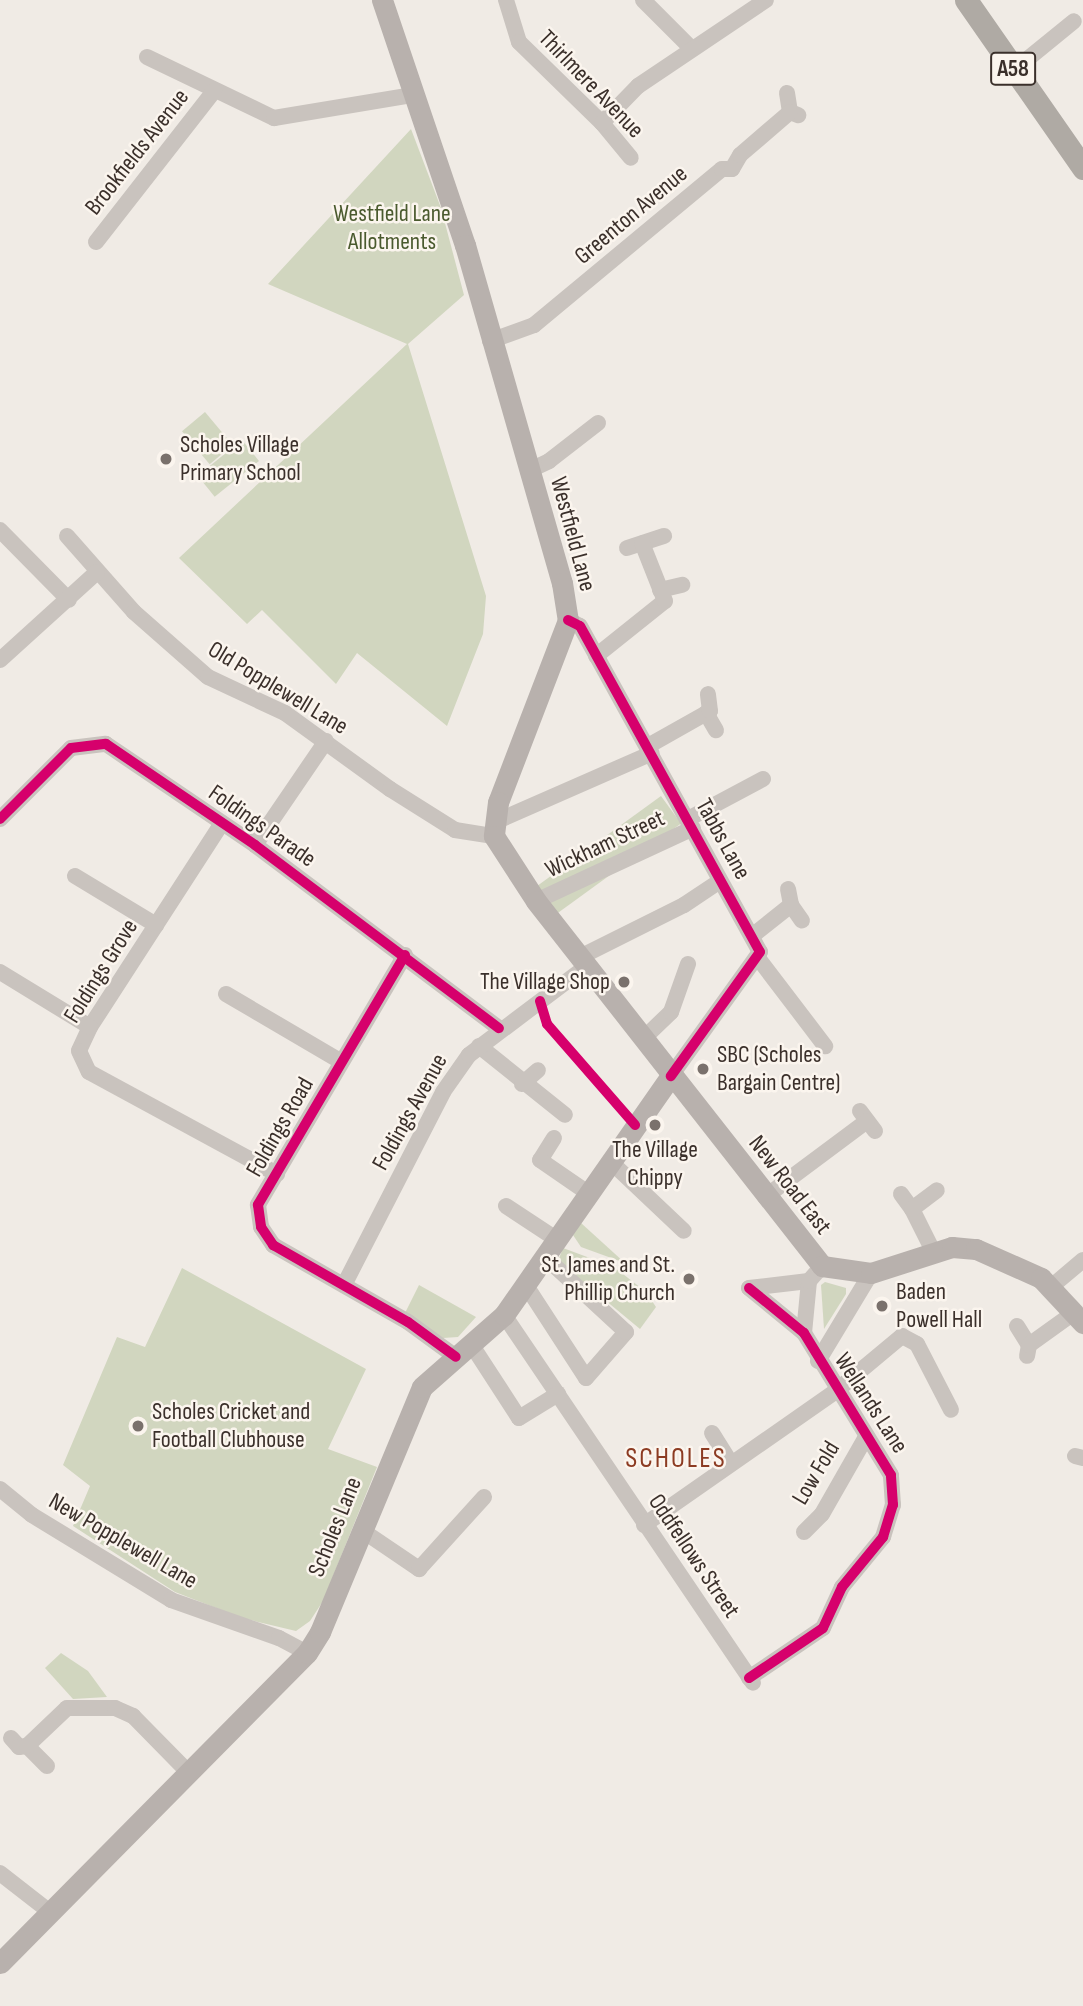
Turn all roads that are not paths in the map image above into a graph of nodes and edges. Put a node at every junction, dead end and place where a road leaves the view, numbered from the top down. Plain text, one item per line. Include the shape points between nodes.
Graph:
1 (382, 0) edge
2 (506, 0) edge
3 (643, 0) edge
4 (766, 0) edge
5 (966, 0) edge
6 (1074, 21) dead end
7 (692, 49) junction
8 (147, 57) dead end
9 (1014, 70) junction
10 (214, 91) junction
11 (787, 93) dead end
12 (413, 95) junction
13 (602, 123) junction
14 (631, 158) dead end
15 (1083, 168) edge
16 (96, 242) dead end
17 (490, 341) junction
18 (598, 423) dead end
19 (528, 471) junction
20 (0, 530) edge
21 (67, 536) dead end
22 (664, 536) dead end
23 (97, 572) junction
24 (681, 585) dead end
25 (660, 590) junction
26 (69, 600) junction
27 (568, 620) junction
28 (596, 656) junction
29 (0, 660) edge
30 (716, 730) dead end
31 (326, 741) junction
32 (650, 750) junction
33 (763, 779) dead end
34 (0, 819) edge
35 (222, 823) junction
36 (690, 824) junction
37 (495, 829) junction
38 (255, 845) junction
39 (75, 876) dead end
40 (720, 881) junction
41 (536, 901) junction
42 (802, 921) dead end
43 (156, 925) junction
44 (752, 936) junction
45 (405, 955) junction
46 (758, 958) junction
47 (583, 961) junction
48 (688, 964) dead end
49 (0, 972) edge
50 (226, 994) dead end
51 (90, 1027) junction
52 (499, 1028) junction
53 (643, 1039) junction
54 (479, 1045) junction
55 (825, 1046) dead end
56 (342, 1062) junction
57 (538, 1070) dead end
58 (671, 1076) junction
59 (522, 1084) junction
60 (565, 1115) dead end
61 (867, 1121) dead end
62 (554, 1138) dead end
63 (611, 1162) junction
64 (277, 1174) junction
65 (937, 1190) dead end
66 (588, 1193) junction
67 (901, 1194) dead end
68 (765, 1197) junction
69 (506, 1206) dead end
70 (912, 1209) junction
71 (684, 1231) dead end
72 (550, 1248) junction
73 (934, 1253) junction
74 (1083, 1260) edge
75 (815, 1273) junction
76 (871, 1273) junction
77 (525, 1284) junction
78 (344, 1285) junction
79 (1051, 1287) junction
80 (504, 1315) junction
81 (1079, 1317) edge
82 (1017, 1326) dead end
83 (804, 1333) junction
84 (463, 1351) junction
85 (818, 1361) junction
86 (836, 1391) junction
87 (558, 1394) junction
88 (951, 1410) dead end
89 (712, 1433) dead end
90 (866, 1437) junction
91 (731, 1463) junction
92 (0, 1489) edge
93 (484, 1497) dead end
94 (644, 1525) junction
95 (363, 1531) junction
96 (804, 1532) dead end
97 (307, 1653) junction
98 (751, 1681) joint
99 (11, 1738) dead end
100 (27, 1746) junction
101 (47, 1766) dead end
102 (188, 1772) junction
103 (0, 1873) edge
104 (50, 1912) junction
105 (0, 1963) edge

1 - 12 main road, Westfield Lane
2 - 13 street, Thirlmere Avenue via 519,42
3 - 7 street
4 - 7 street
5 - 9 highway, A58
6 - 9 street
7 - 13 street via 638,86
8 - 10 street
9 - 15 highway, A58
10 - 12 street via 274,118
10 - 16 street, Brookfields Avenue
11 - 17 street, Greenton Avenue via 794,114 740,155 732,169 722,169 534,325
12 - 17 main road, Westfield Lane via 447,187
13 - 14 street, Thirlmere Avenue
17 - 19 main road, Westfield Lane
18 - 19 street via 549,461
19 - 27 main road, Westfield Lane
20 - 26 street
21 - 23 street, Old Popplewell Lane
22 - 25 street via 635,546
23 - 26 street
23 - 31 street, Old Popplewell Lane via 134,612 208,677 285,713
24 - 25 street
25 - 28 street via 665,601
26 - 29 street
27 - 28 street, Tabbs Lane via 580,626
27 - 37 main road, Westfield Lane via 498,802
28 - 32 street, Tabbs Lane
30 - 32 street via 708,706
31 - 37 street, Old Popplewell Lane via 455,830
31 - 38 street, Foldings Parade
32 - 36 street, Tabbs Lane
32 - 37 street
33 - 36 street, Wickham Street
34 - 35 street, Foldings Parade via 71,748 106,744
35 - 38 street, Foldings Parade
35 - 43 street, Foldings Grove
36 - 40 street, Tabbs Lane
36 - 41 street, Wickham Street
37 - 41 main road
38 - 45 street, Foldings Parade
39 - 43 street
40 - 44 street, Tabbs Lane
40 - 47 street, Foldings Avenue
41 - 47 main road
42 - 44 street via 789,897
43 - 51 street, Foldings Grove
44 - 46 street, Tabbs Lane
45 - 52 street, Foldings Parade
45 - 56 street, Foldings Road
46 - 55 street
46 - 58 street
47 - 52 street, Foldings Avenue
47 - 53 main road
48 - 53 street via 671,1012
49 - 51 street
50 - 56 street
51 - 64 street, Foldings Grove via 79,1051 89,1072
52 - 54 street, Foldings Avenue
53 - 58 main road
54 - 59 street
54 - 78 street, Foldings Avenue via 443,1092
56 - 64 street, Foldings Road
57 - 59 street
58 - 63 main road, Scholes Lane
58 - 68 main road, New Road East
59 - 60 street
61 - 68 street
62 - 66 street via 540,1160
63 - 66 main road, Scholes Lane
63 - 71 street
64 - 78 street, Foldings Road via 258,1205 261,1227 273,1245
65 - 70 street
66 - 72 main road, Scholes Lane
67 - 70 street
68 - 75 main road, New Road East
69 - 72 street
70 - 73 street
72 - 77 main road, Scholes Lane
72 - 77 street via 626,1332 586,1378
73 - 76 main road, New Road East
73 - 79 main road, New Road East via 964,1246 984,1251
74 - 79 street
75 - 76 main road, New Road East
75 - 83 street
75 - 83 street, Wellands Lane via 749,1288
76 - 85 street
77 - 80 main road, Scholes Lane
78 - 84 street, Foldings Road
79 - 81 main road, New Road East
80 - 84 main road, Scholes Lane
80 - 87 street, Oddfellows Street
81 - 82 street via 1028,1351
83 - 85 street, Wellands Lane
84 - 87 street via 519,1418
84 - 95 main road, Scholes Lane via 422,1387
85 - 86 street, Wellands Lane
86 - 88 street via 902,1336 917,1344
86 - 90 street, Wellands Lane
86 - 91 street
87 - 94 street, Oddfellows Street
89 - 91 street
90 - 96 street, Low Fold via 847,1463 822,1514
90 - 98 street, Wellands Lane via 891,1475 893,1505 883,1537 842,1587 823,1628
91 - 94 street
92 - 97 street, New Popplewell Lane via 32,1515 171,1600 279,1638
93 - 95 street via 419,1569
94 - 98 street, Oddfellows Street
95 - 97 main road, Scholes Lane
97 - 102 main road, Scholes Lane
99 - 100 street via 19,1747
100 - 101 street
100 - 102 street via 67,1708 125,1710
102 - 104 main road, Scholes Lane
103 - 104 street
104 - 105 main road, Scholes Lane

